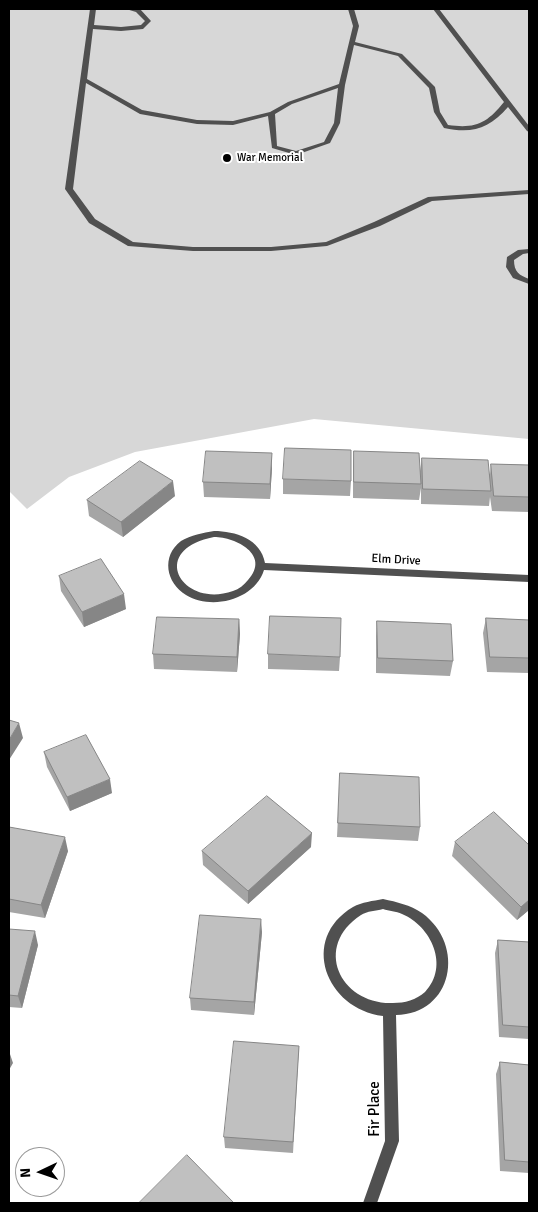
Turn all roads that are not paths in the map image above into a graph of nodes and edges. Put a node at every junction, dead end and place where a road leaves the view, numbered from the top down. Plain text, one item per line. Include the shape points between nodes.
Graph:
1 (93, 9) edge
2 (129, 9) edge
3 (351, 9) edge
4 (436, 9) edge
5 (90, 28) junction
6 (352, 43) junction
7 (83, 79) junction
8 (342, 85) junction
9 (508, 102) junction
10 (272, 113) junction
11 (529, 130) edge
12 (529, 192) edge
13 (529, 251) edge
14 (529, 282) edge
15 (261, 566) junction
16 (529, 579) edge
17 (389, 1012) junction
18 (370, 1203) edge

1 - 5 street
2 - 5 street via 138,10 148,22 143,27
3 - 6 street via 356,26
4 - 9 street
5 - 7 street
6 - 8 street
6 - 9 street via 400,55 432,87 437,112 446,126 467,130 491,121
7 - 10 street via 140,112 178,119 233,123
7 - 12 street via 69,189 92,221 131,244 193,249 271,249 327,244 431,199
8 - 10 street via 290,103
8 - 10 street via 338,123 327,143 296,153 274,147
9 - 11 street
13 - 14 street via 514,255 510,259 510,268 516,276
15 - 15 street via 256,580 245,590 227,597 208,598 191,593 178,584 171,571 173,557 182,546 197,537 214,534 248,542 258,553
15 - 16 street, Elm Drive
17 - 17 street via 363,1006 342,990 330,968 329,945 339,924 358,910 383,904 407,910 428,924 440,945 443,968 434,991 415,1006
17 - 18 street, Fir Place via 392,1141

